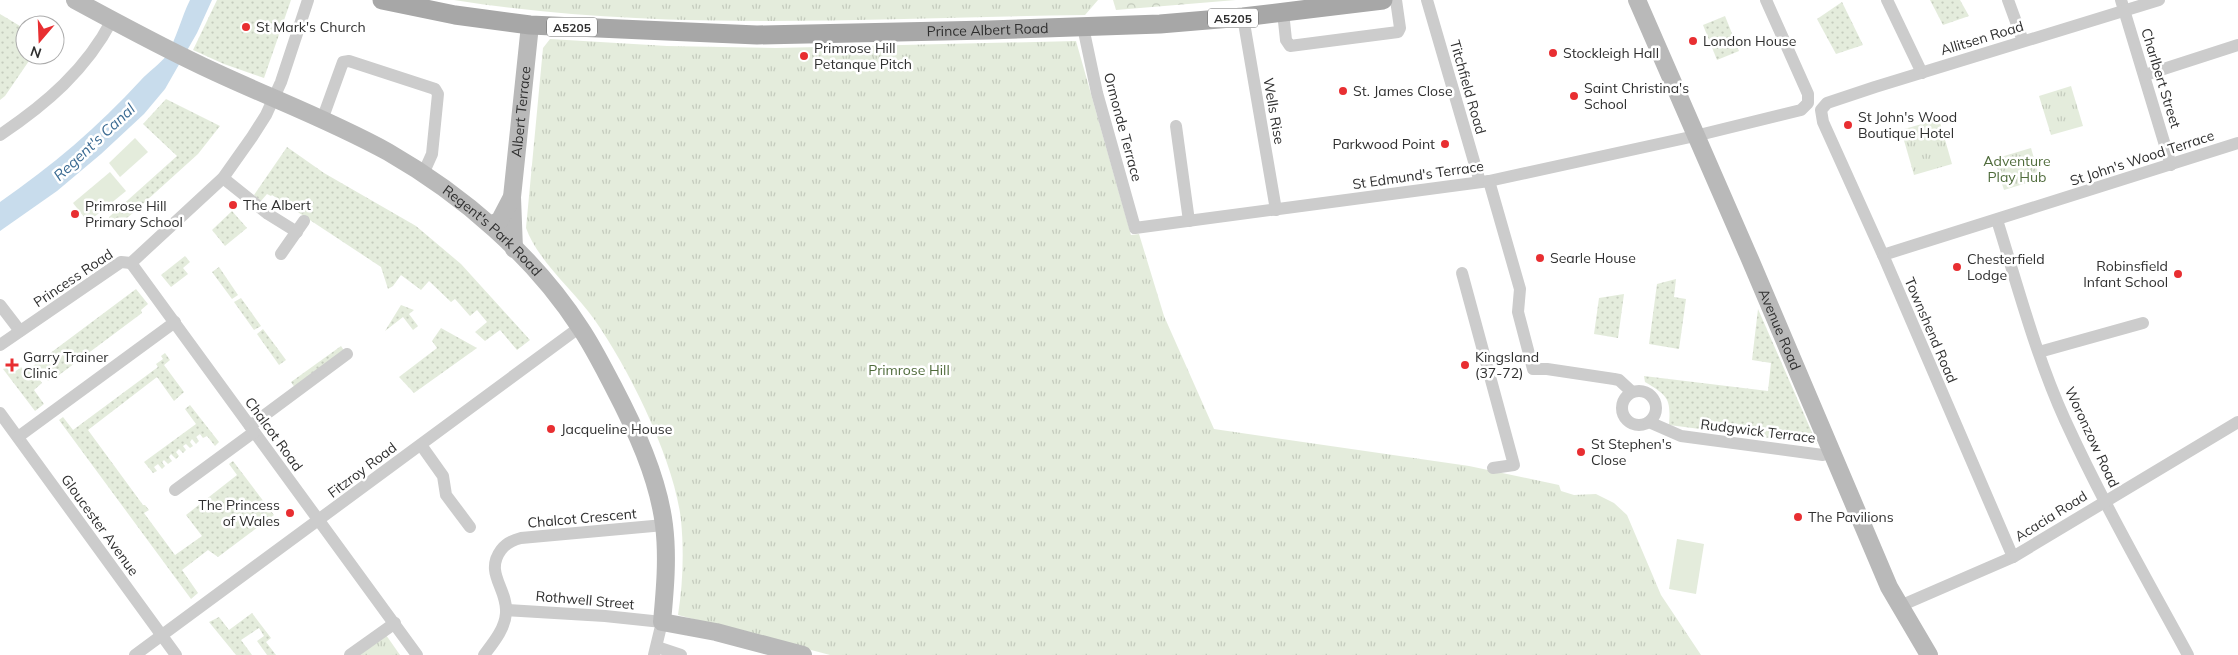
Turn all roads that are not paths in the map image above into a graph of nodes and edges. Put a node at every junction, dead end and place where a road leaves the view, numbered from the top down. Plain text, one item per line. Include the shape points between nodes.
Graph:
1 (75, 0) edge
2 (308, 0) edge
3 (382, 0) edge
4 (1383, 0) edge
5 (1396, 0) edge
6 (1427, 0) edge
7 (1637, 0) edge
8 (1887, 0) edge
9 (2008, 0) edge
10 (2159, 0) edge
11 (1769, 1) edge
12 (2122, 5) edge
13 (1283, 12) junction
14 (1243, 17) junction
15 (112, 20) junction
16 (530, 25) junction
17 (1082, 27) junction
18 (2024, 41) junction
19 (2238, 45) edge
20 (1922, 73) junction
21 (2145, 75) junction
22 (274, 98) junction
23 (1821, 114) joint
24 (322, 120) junction
25 (1176, 126) dead end
26 (0, 135) edge
27 (1695, 136) junction
28 (2238, 143) edge
29 (2171, 165) junction
30 (423, 174) junction
31 (223, 178) junction
32 (1485, 181) junction
33 (512, 197) junction
34 (1276, 210) junction
35 (1997, 220) junction
36 (304, 221) dead end
37 (1189, 221) junction
38 (491, 225) junction
39 (1141, 227) joint
40 (297, 232) junction
41 (514, 249) junction
42 (281, 254) dead end
43 (1883, 256) junction
44 (131, 263) junction
45 (1462, 273) dead end
46 (0, 305) edge
47 (175, 322) junction
48 (2143, 323) dead end
49 (580, 328) junction
50 (20, 331) junction
51 (0, 345) edge
52 (2039, 352) junction
53 (347, 354) dead end
54 (1632, 392) junction
55 (0, 412) edge
56 (1649, 422) junction
57 (2238, 422) edge
58 (252, 429) junction
59 (18, 437) junction
60 (421, 445) junction
61 (1831, 452) junction
62 (1493, 468) dead end
63 (175, 490) dead end
64 (2105, 501) junction
65 (319, 521) junction
66 (664, 524) junction
67 (470, 527) dead end
68 (2013, 557) junction
69 (1900, 606) junction
70 (506, 610) junction
71 (662, 622) junction
72 (394, 623) junction
73 (162, 636) junction
74 (655, 651) edge
75 (135, 655) edge
76 (176, 655) edge
77 (350, 655) edge
78 (417, 655) edge
79 (484, 655) edge
80 (681, 655) edge
81 (803, 655) edge
82 (1929, 655) edge
83 (2188, 655) edge

1 - 15 street, Regent's Park Road
2 - 22 street, Princess Road
3 - 16 main road, Prince Albert Road / A5205 via 455,15
4 - 13 main road, Prince Albert Road / A5205
5 - 13 street via 1398,32 1290,46 1286,40
6 - 32 street, Titchfield Road
7 - 27 street, Avenue Road
8 - 20 street
9 - 18 street
10 - 12 street, Allitsen Road
11 - 27 street via 1809,101 1805,108
12 - 18 street, Allitsen Road
12 - 21 street, Charlbert Street
13 - 14 main road, Prince Albert Road / A5205
14 - 17 main road, Prince Albert Road / A5205
14 - 34 street, Wells Rise
15 - 22 street, Regent's Park Road via 187,59
15 - 26 street via 92,54 69,80 36,110
16 - 17 main road, Prince Albert Road / A5205 via 757,35
16 - 33 street, Albert Terrace
17 - 39 street, Ormonde Terrace via 1097,94 1135,228
18 - 20 street, Allitsen Road
19 - 21 street
20 - 23 street, Allitsen Road via 1827,103
21 - 29 street, Charlbert Street
22 - 24 street, Regent's Park Road
22 - 31 street, Princess Road
23 - 43 street, Townshend Road
24 - 30 street, Regent's Park Road via 388,152
24 - 30 street via 343,62 349,61 435,89 438,94 432,154
25 - 37 street
27 - 32 street, St Edmund's Terrace
27 - 61 street, Avenue Road
28 - 29 street, St John's Wood Terrace
29 - 35 street, St John's Wood Terrace
30 - 38 street, Regent's Park Road
31 - 40 street via 268,214
31 - 44 street, Princess Road
32 - 34 street, St Edmund's Terrace
32 - 54 street, Titchfield Road via 1520,289 1518,312 1533,369 1620,380
33 - 38 street, Albert Terrace via 502,216
33 - 41 street, Albert Terrace
34 - 37 street, St Edmund's Terrace
35 - 43 street, St John's Wood Terrace
35 - 52 street, Woronzow Road
36 - 40 street
37 - 39 street, St Edmund's Terrace
38 - 41 street, Regent's Park Road
40 - 42 street
41 - 49 street, Regent's Park Road
43 - 68 street, Townshend Road
44 - 47 street, Chalcot Road
44 - 50 street, Princess Road via 121,262
45 - 62 street via 1514,465
46 - 50 street
47 - 58 street, Chalcot Road
47 - 59 street
48 - 52 street
49 - 60 street, Fitzroy Road
49 - 66 street, Regent's Park Road via 624,406 639,441
50 - 51 street, Princess Road
52 - 64 street, Woronzow Road via 2065,420
53 - 58 street
54 - 56 street via 1649,393 1655,402 1656,413
54 - 56 street via 1623,399 1623,416 1632,424
55 - 59 street, Gloucester Avenue
56 - 61 street, Rudgwick Terrace via 1681,436 1823,455
57 - 64 street, Acacia Road
58 - 63 street
58 - 65 street, Chalcot Road
59 - 73 street, Gloucester Avenue
60 - 65 street, Fitzroy Road
60 - 67 street via 443,476 446,495
61 - 69 street, Avenue Road
64 - 68 street, Acacia Road
64 - 83 street, Woronzow Road
65 - 72 street, Chalcot Road
65 - 73 street, Fitzroy Road
66 - 70 street, Chalcot Crescent via 513,540 504,546 494,562
66 - 71 street, Regent's Park Road via 666,573
68 - 69 street, Acacia Road
69 - 82 street, Avenue Road
70 - 71 street, Rothwell Street
70 - 79 street via 498,636
71 - 74 street, Regent's Park Road
71 - 81 street via 716,632
72 - 77 street
72 - 78 street, Chalcot Road
73 - 75 street, Fitzroy Road
73 - 76 street, Gloucester Avenue
74 - 80 street

